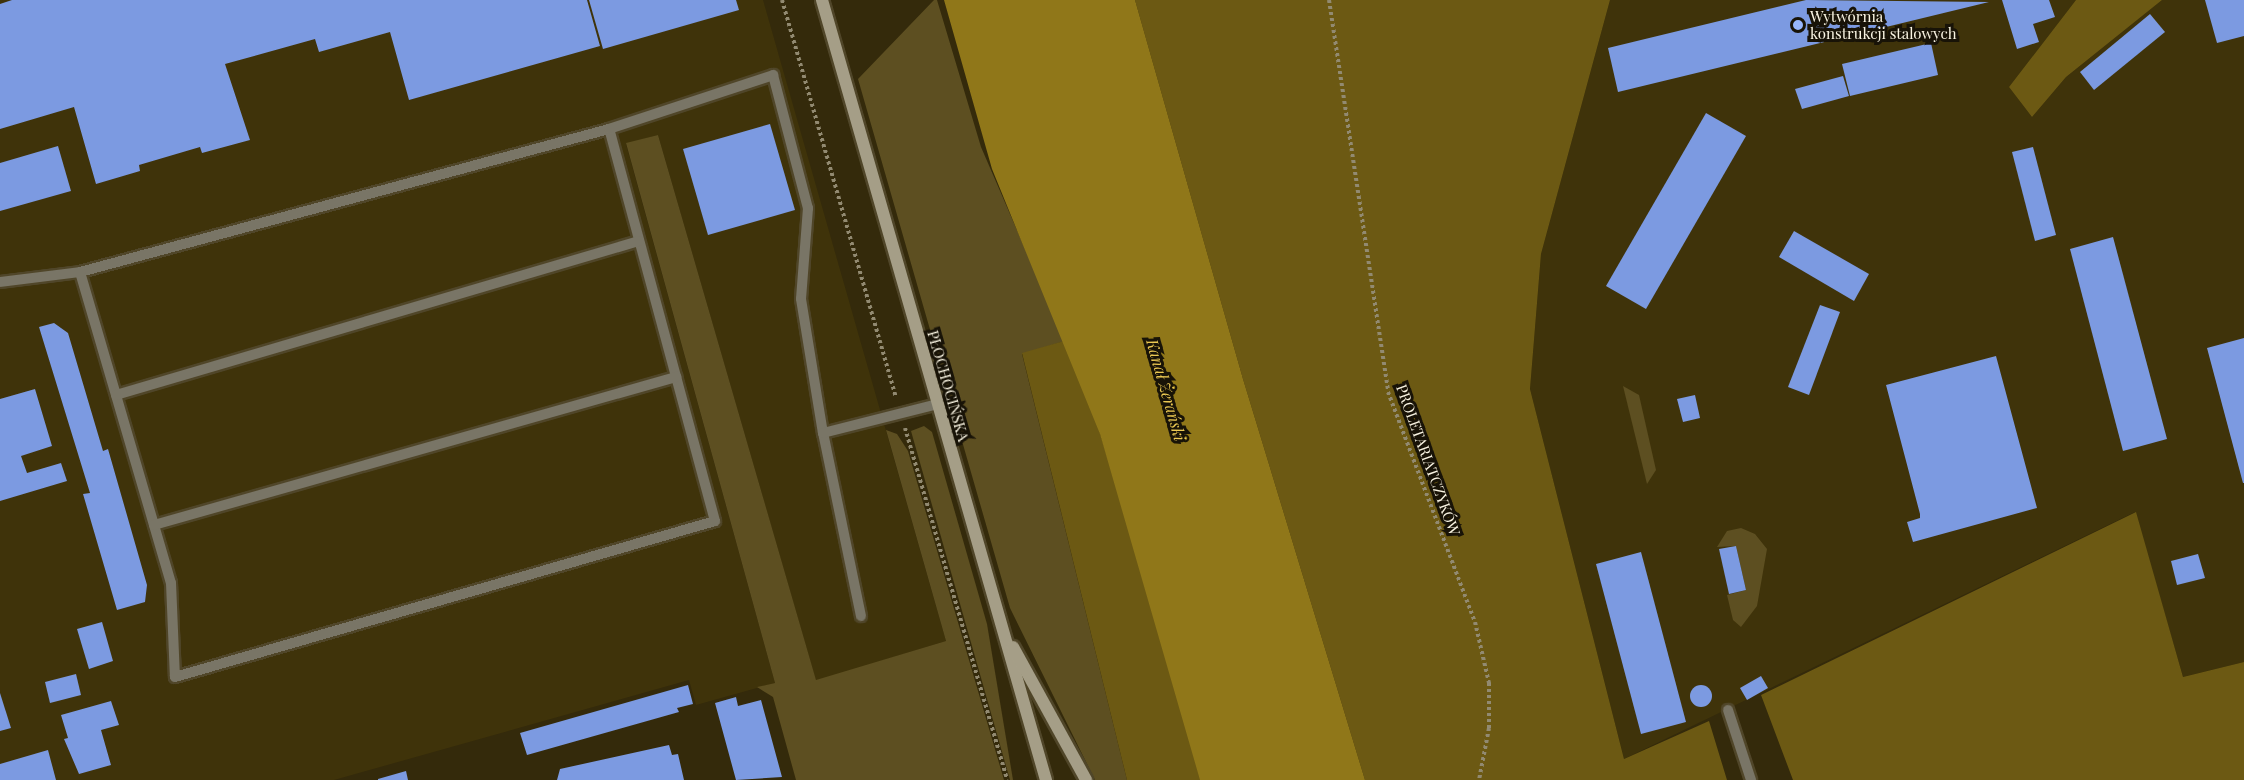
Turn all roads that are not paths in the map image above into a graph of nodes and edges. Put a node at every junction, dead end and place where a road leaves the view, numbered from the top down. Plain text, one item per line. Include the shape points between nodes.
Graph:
1 (822, 0) edge
2 (609, 129) junction
3 (639, 241) junction
4 (80, 272) junction
5 (0, 282) edge
6 (676, 377) junction
7 (116, 395) junction
8 (938, 404) junction
9 (823, 433) junction
10 (154, 525) junction
11 (861, 616) dead end
12 (1002, 628) junction
13 (1728, 710) dead end
14 (1046, 780) edge
15 (1086, 780) edge
16 (1751, 780) edge

1 - 8 main road, PŁOCHOCIŃSKA
2 - 3 lane
2 - 4 lane
2 - 9 lane via 773,75 808,208 801,299
3 - 6 lane
3 - 7 lane
4 - 5 lane
4 - 7 lane
6 - 10 lane
6 - 10 lane via 715,521 175,677 171,584
7 - 10 lane
8 - 9 lane
8 - 12 main road, PŁOCHOCIŃSKA
9 - 11 lane
12 - 14 main road, PŁOCHOCIŃSKA
12 - 15 main road
13 - 16 lane

